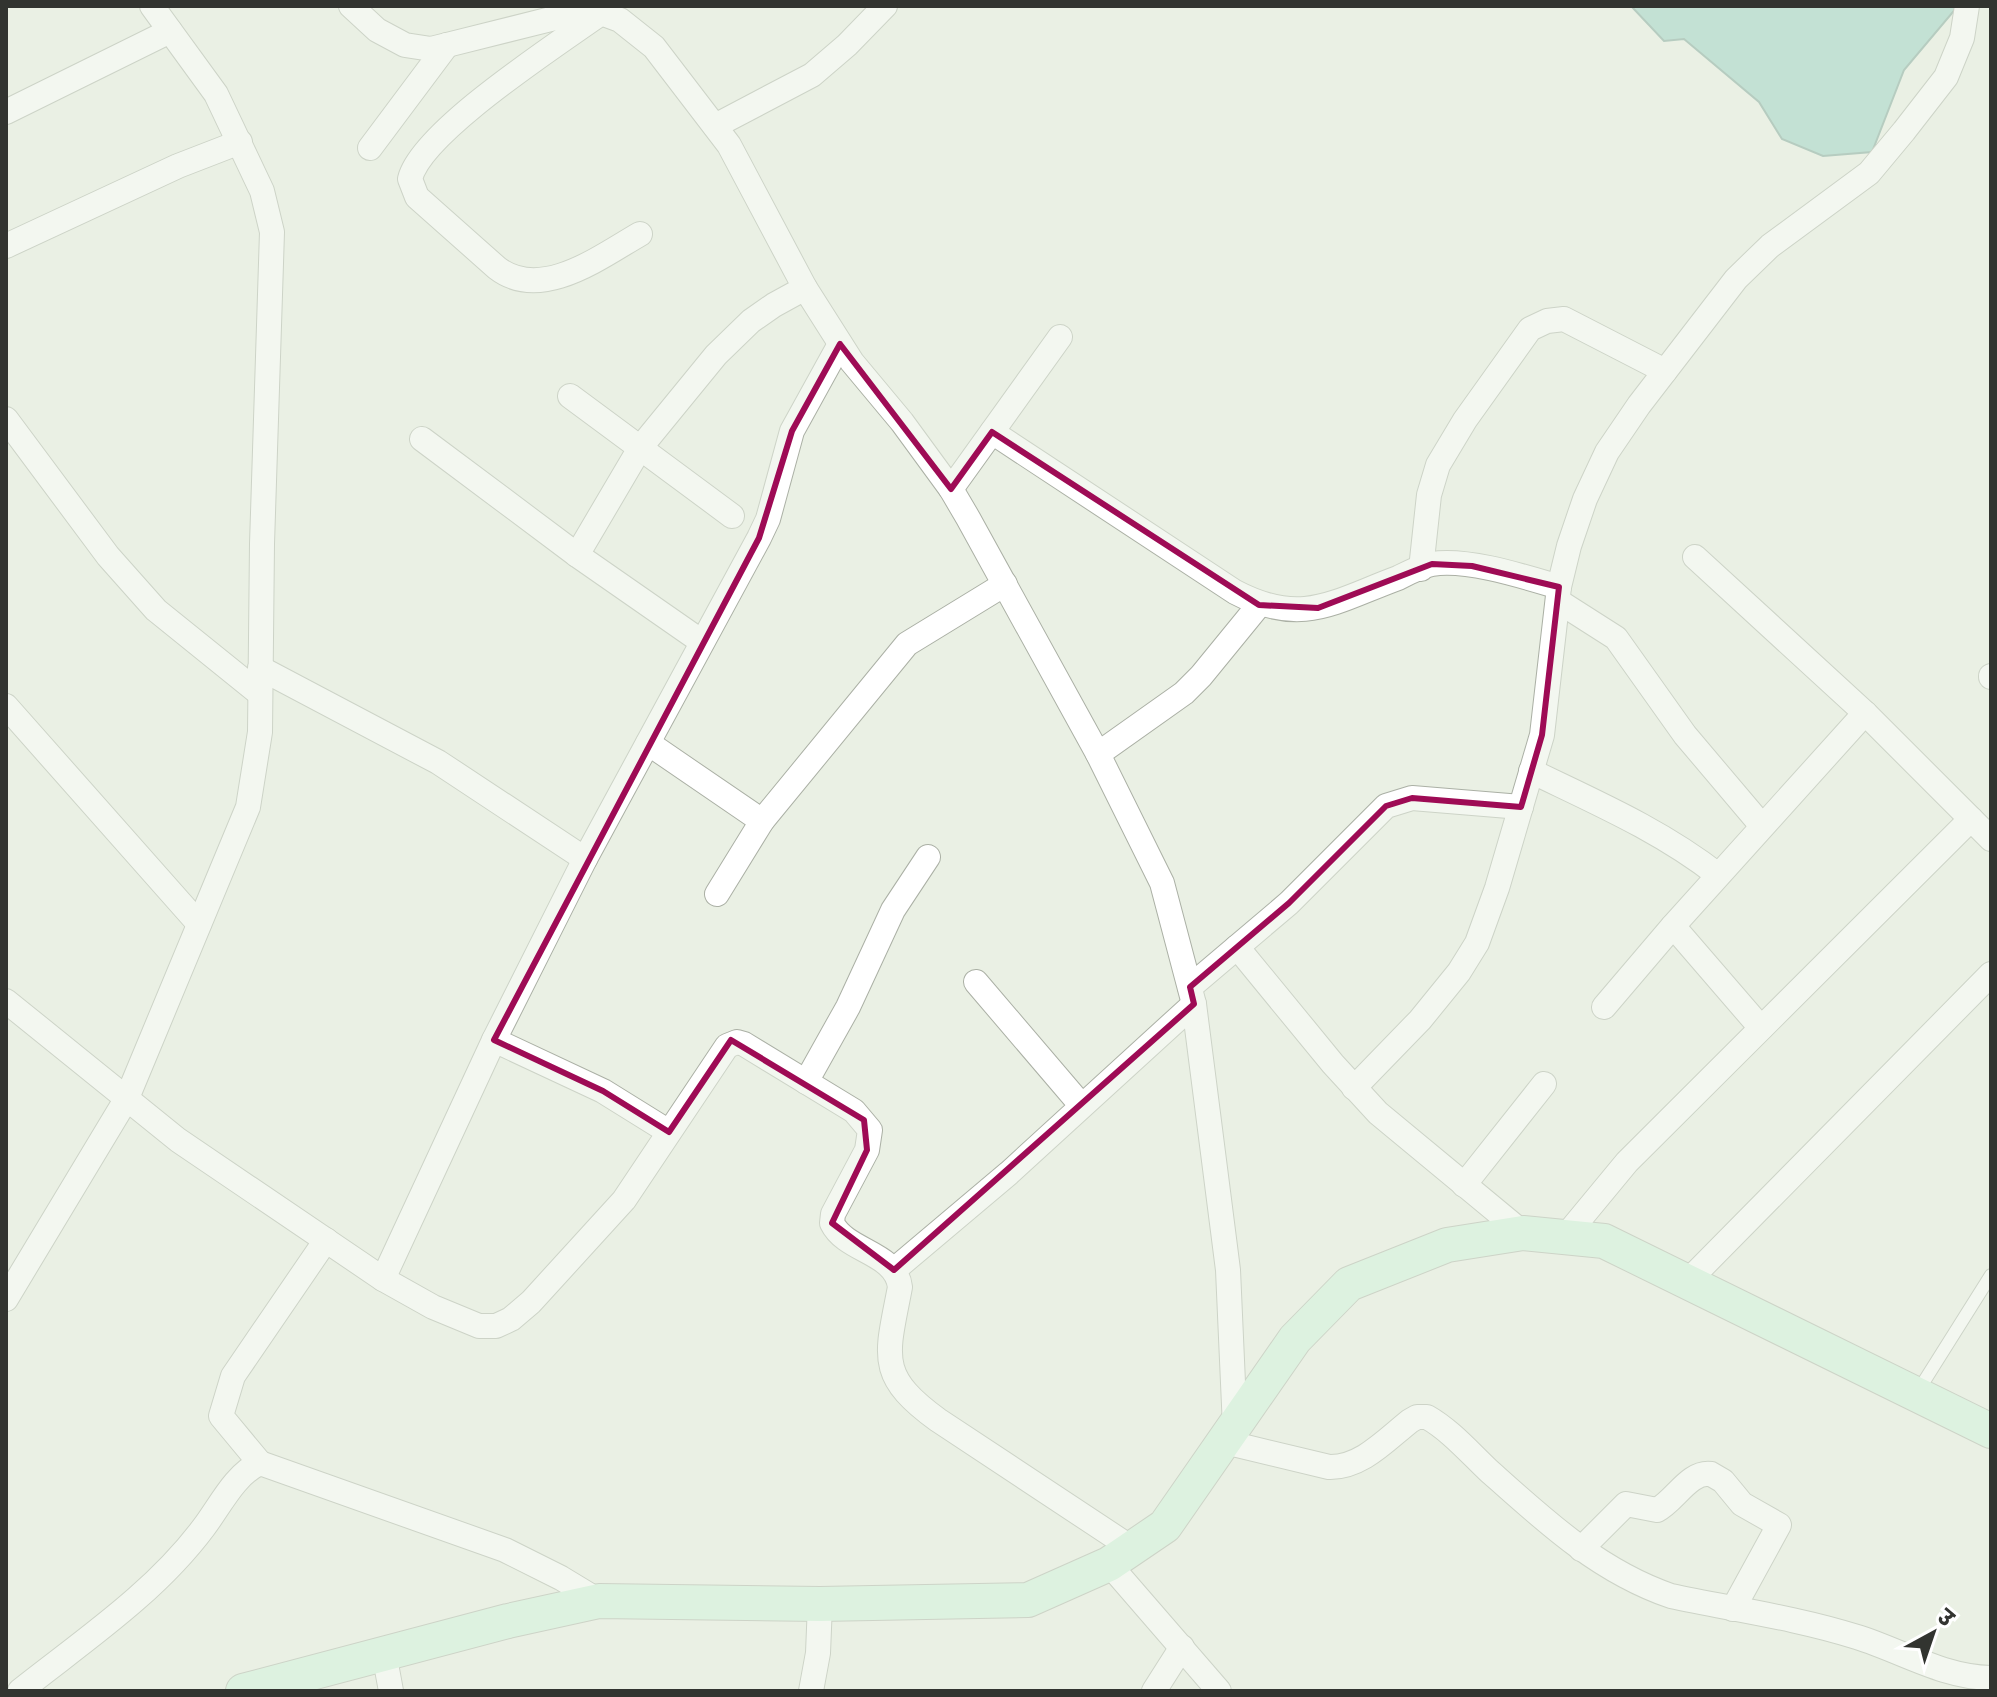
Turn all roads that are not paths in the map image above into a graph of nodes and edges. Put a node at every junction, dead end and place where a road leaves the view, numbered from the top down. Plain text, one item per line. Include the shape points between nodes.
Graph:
1 (152, 6) edge
2 (351, 6) edge
3 (885, 6) edge
4 (1967, 6) edge
5 (601, 13) junction
6 (170, 31) junction
7 (447, 45) junction
8 (6, 112) edge
9 (715, 126) junction
10 (240, 142) junction
11 (370, 148) dead end
12 (640, 234) dead end
13 (6, 246) edge
14 (805, 288) junction
15 (1060, 337) dead end
16 (840, 344) junction
17 (1665, 371) junction
18 (570, 396) dead end
19 (6, 419) edge
20 (992, 432) junction
21 (422, 439) dead end
22 (640, 448) junction
23 (951, 489) junction
24 (732, 516) dead end
25 (577, 555) junction
26 (1695, 557) dead end
27 (1421, 569) junction
28 (1005, 584) junction
29 (1558, 594) junction
30 (1259, 605) junction
31 (702, 642) junction
32 (260, 668) junction
33 (260, 694) junction
34 (6, 706) edge
35 (1865, 713) junction
36 (648, 743) junction
37 (1098, 754) junction
38 (1531, 771) junction
39 (1521, 807) junction
40 (1971, 819) junction
41 (762, 821) junction
42 (1762, 826) junction
43 (1991, 839) edge
44 (928, 857) dead end
45 (585, 859) junction
46 (1718, 875) junction
47 (717, 894) dead end
48 (199, 924) junction
49 (1673, 926) junction
50 (1237, 947) junction
51 (1991, 974) edge
52 (976, 982) dead end
53 (1192, 996) junction
54 (6, 1001) edge
55 (1604, 1007) dead end
56 (1761, 1028) junction
57 (494, 1040) junction
58 (806, 1082) junction
59 (1544, 1084) dead end
60 (1354, 1088) junction
61 (127, 1098) junction
62 (1081, 1105) junction
63 (669, 1132) junction
64 (1464, 1185) junction
65 (1523, 1233) junction
66 (1565, 1237) junction
67 (326, 1240) junction
68 (894, 1270) junction
69 (1991, 1275) edge
70 (383, 1279) junction
71 (1687, 1282) junction
72 (6, 1299) edge
73 (1916, 1394) junction
74 (1991, 1431) edge
75 (1230, 1435) junction
76 (260, 1463) junction
77 (1581, 1549) junction
78 (1121, 1557) junction
79 (599, 1601) junction
80 (820, 1604) junction
81 (1733, 1609) junction
82 (1182, 1647) junction
83 (384, 1653) junction
84 (1991, 1678) edge
85 (20, 1691) edge
86 (243, 1691) edge
87 (391, 1691) edge
88 (811, 1691) edge
89 (1154, 1691) edge
90 (1219, 1691) edge

1 - 6 street
2 - 7 street via 377,30 405,45
3 - 9 street via 812,75
4 - 17 street via 1962,38 1946,77 1904,131 1869,173 1770,246 1736,279
5 - 7 street via 579,12
5 - 9 street via 620,20 654,47
5 - 12 street via 463,114 418,161 410,179 417,197 508,277 523,281 569,273
6 - 8 street
6 - 10 street via 216,94
7 - 11 street
9 - 14 street
10 - 13 street
10 - 32 street via 262,191 272,232
14 - 16 street
14 - 22 street via 734,337
15 - 20 street
16 - 23 street
16 - 31 street via 792,431 763,528
17 - 27 street via 1564,319 1530,329 1438,465 1429,495
17 - 29 street via 1607,452 1585,499
18 - 22 street
19 - 33 street via 137,590 185,636
20 - 23 street
20 - 30 street
21 - 25 street
22 - 24 street
22 - 25 street
23 - 28 street
25 - 31 street
26 - 35 street
27 - 29 street via 1432,564 1472,566 1513,574
27 - 30 street via 1318,608 1284,611
28 - 37 street
28 - 41 street via 907,644
29 - 38 street via 1542,735
29 - 42 street via 1626,649 1685,735
30 - 37 street via 1184,693
31 - 36 street
32 - 33 street
32 - 45 street via 438,762
33 - 48 street via 260,732 248,807
34 - 48 street
35 - 40 street
35 - 42 street
36 - 41 street
36 - 45 street
37 - 53 street via 1162,883
38 - 39 street
38 - 46 street via 1651,829
39 - 50 street via 1412,798 1386,806 1313,881
39 - 60 street via 1477,943 1420,1020
40 - 43 street
40 - 56 street
41 - 47 street
42 - 46 street
44 - 58 street via 893,910
45 - 57 street
46 - 49 street
48 - 61 street
49 - 55 street
49 - 56 street
50 - 53 street
50 - 60 street
51 - 71 street
52 - 62 street
53 - 62 street
53 - 75 street via 1228,1270
54 - 61 street
56 - 66 street via 1627,1162
57 - 63 street via 603,1091
57 - 70 street
58 - 63 street via 744,1044 732,1043
58 - 68 street via 854,1111 870,1130 867,1150 832,1223 841,1236
59 - 64 street
60 - 64 street
61 - 67 street via 178,1140
61 - 72 street
62 - 68 street
63 - 70 street via 624,1200 511,1319 479,1326
64 - 65 street
65 - 66 main road
65 - 75 main road via 1447,1245 1349,1284 1295,1339
66 - 71 main road via 1604,1241
67 - 70 street
67 - 76 street via 233,1376 221,1416
68 - 78 street via 900,1287 889,1348 899,1385 914,1402
69 - 73 lane
71 - 73 main road
73 - 74 main road
75 - 77 street via 1340,1467 1360,1460 1410,1421 1427,1417
75 - 78 main road via 1165,1526
76 - 79 street via 505,1550
76 - 85 street via 246,1472 202,1531 138,1597
77 - 81 street via 1645,1587
77 - 81 street via 1626,1504 1657,1510 1696,1476 1711,1474 1742,1504 1779,1525
78 - 80 main road via 1028,1600
78 - 82 street
79 - 80 main road
79 - 83 main road
80 - 88 street
81 - 84 street via 1857,1637 1943,1671
82 - 89 street
82 - 90 street
83 - 86 main road
83 - 87 street

